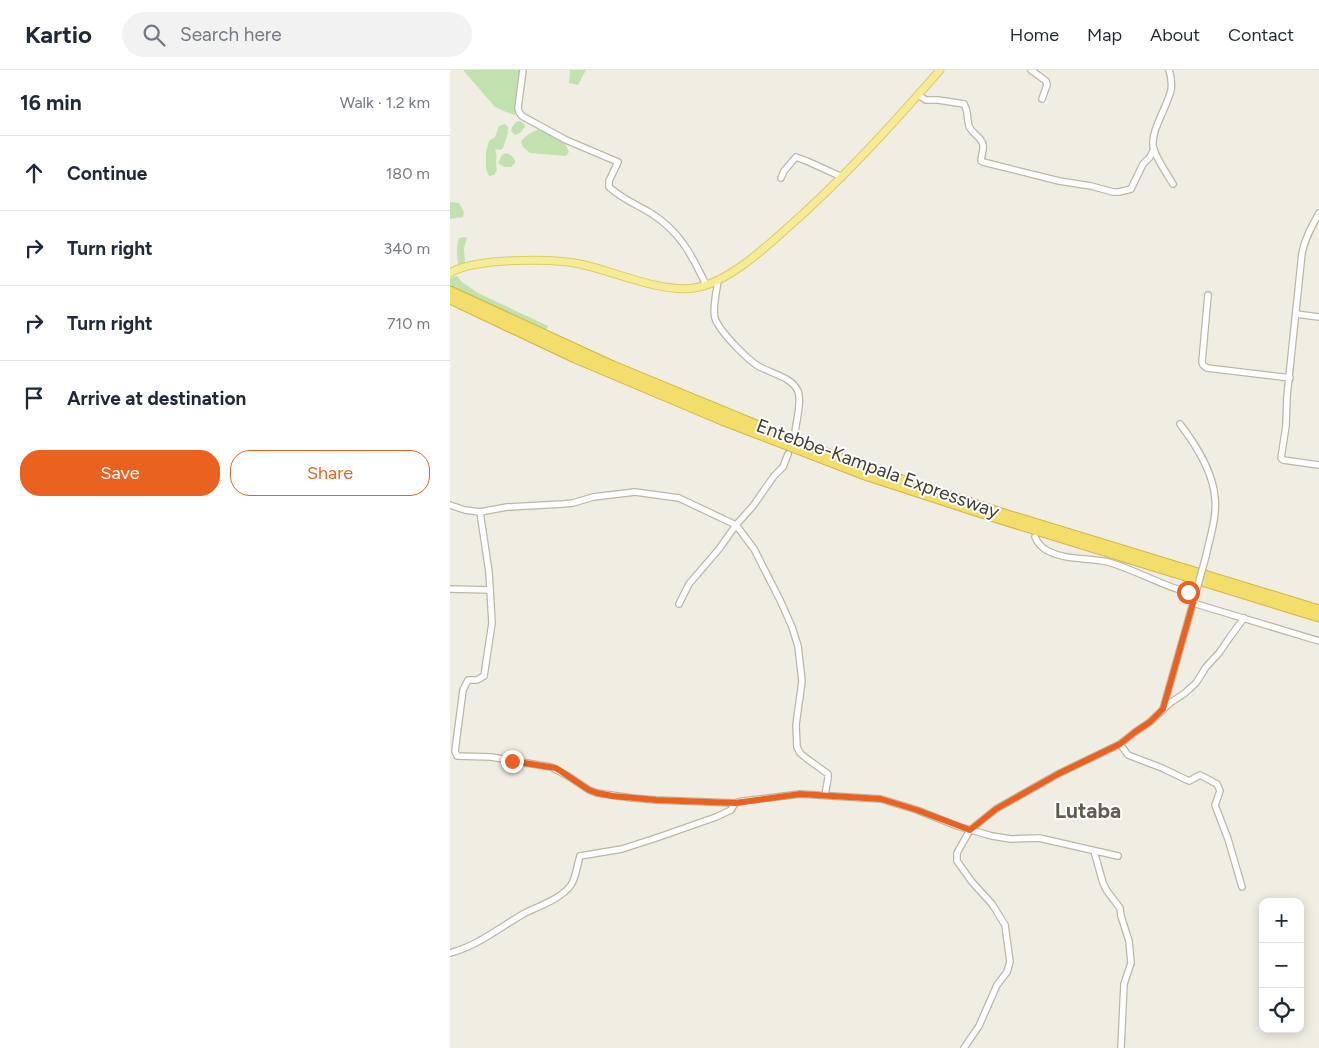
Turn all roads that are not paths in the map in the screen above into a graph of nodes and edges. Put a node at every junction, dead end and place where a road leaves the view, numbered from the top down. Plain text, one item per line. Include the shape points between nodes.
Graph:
1 (523, 70) edge
2 (940, 70) edge
3 (1031, 70) edge
4 (1169, 70) edge
5 (918, 95) junction
6 (1042, 98) dead end
7 (1154, 149) junction
8 (842, 177) junction
9 (781, 178) dead end
10 (1173, 184) dead end
11 (1319, 214) edge
12 (452, 271) edge
13 (718, 280) junction
14 (706, 285) junction
15 (450, 291) edge
16 (1208, 295) dead end
17 (450, 299) edge
18 (1296, 314) junction
19 (1319, 317) edge
20 (1290, 378) junction
21 (1180, 424) dead end
22 (795, 433) dead end
23 (788, 454) dead end
24 (1319, 465) edge
25 (450, 505) edge
26 (480, 512) junction
27 (736, 525) junction
28 (1035, 538) dead end
29 (450, 589) edge
30 (490, 590) junction
31 (1193, 603) junction
32 (679, 604) dead end
33 (1319, 610) edge
34 (1319, 617) edge
35 (1244, 618) junction
36 (1319, 641) edge
37 (1163, 709) junction
38 (1120, 744) junction
39 (825, 795) junction
40 (735, 803) junction
41 (970, 830) junction
42 (1094, 851) junction
43 (1118, 856) dead end
44 (1242, 887) dead end
45 (450, 954) edge
46 (964, 1048) edge
47 (1121, 1048) edge

1 - 14 street via 518,108 522,116 566,140 618,162 609,187 675,232 695,261
2 - 5 main road
3 - 6 street via 1046,81
4 - 7 street via 1171,90 1155,134
5 - 7 street via 926,100 966,106 969,126 983,142 982,162 1059,181 1113,192 1126,191 1131,189
5 - 8 main road
7 - 10 street
8 - 9 street via 796,158
8 - 13 main road via 755,256
11 - 18 street via 1304,243
12 - 14 main road via 496,262 553,261 580,264 669,287
13 - 14 main road
13 - 22 street via 714,316 722,330 750,361 787,379 798,392
15 - 33 highway, Entebbe-Kampala Expressway via 612,366 812,448 992,510
16 - 20 street via 1203,366
17 - 34 highway, Entebbe-Kampala Expressway via 575,358 722,420 868,476
18 - 19 street
18 - 20 street
20 - 24 street via 1281,458
21 - 31 street, bridge via 1208,470 1215,497 1206,556
23 - 27 street via 783,467
25 - 26 street
26 - 27 street via 573,503 635,492 679,498
26 - 30 street
27 - 32 street via 689,584
27 - 39 street via 754,550 792,627 802,681 796,725 797,748 828,774
28 - 31 street via 1042,548 1053,553 1127,568 1188,592
29 - 30 street
30 - 40 street via 492,623 484,676 468,680 465,685 457,756 491,757 556,768 589,790 605,795
31 - 35 street
31 - 37 street
35 - 36 street
35 - 37 street via 1196,684
37 - 38 street
38 - 41 street via 996,809
38 - 44 street via 1128,755 1188,780 1200,775 1217,784 1220,791 1216,805
39 - 40 street via 800,794
39 - 41 street via 891,801
40 - 45 street via 730,810 716,817 659,837 622,849 580,856 574,880 567,889 547,904 472,946
41 - 42 street via 1011,839 1039,838
41 - 46 street via 957,853 957,861 1005,925 1010,962 979,1026
42 - 43 street
42 - 47 street via 1102,882 1120,908 1129,941 1131,963 1124,984

